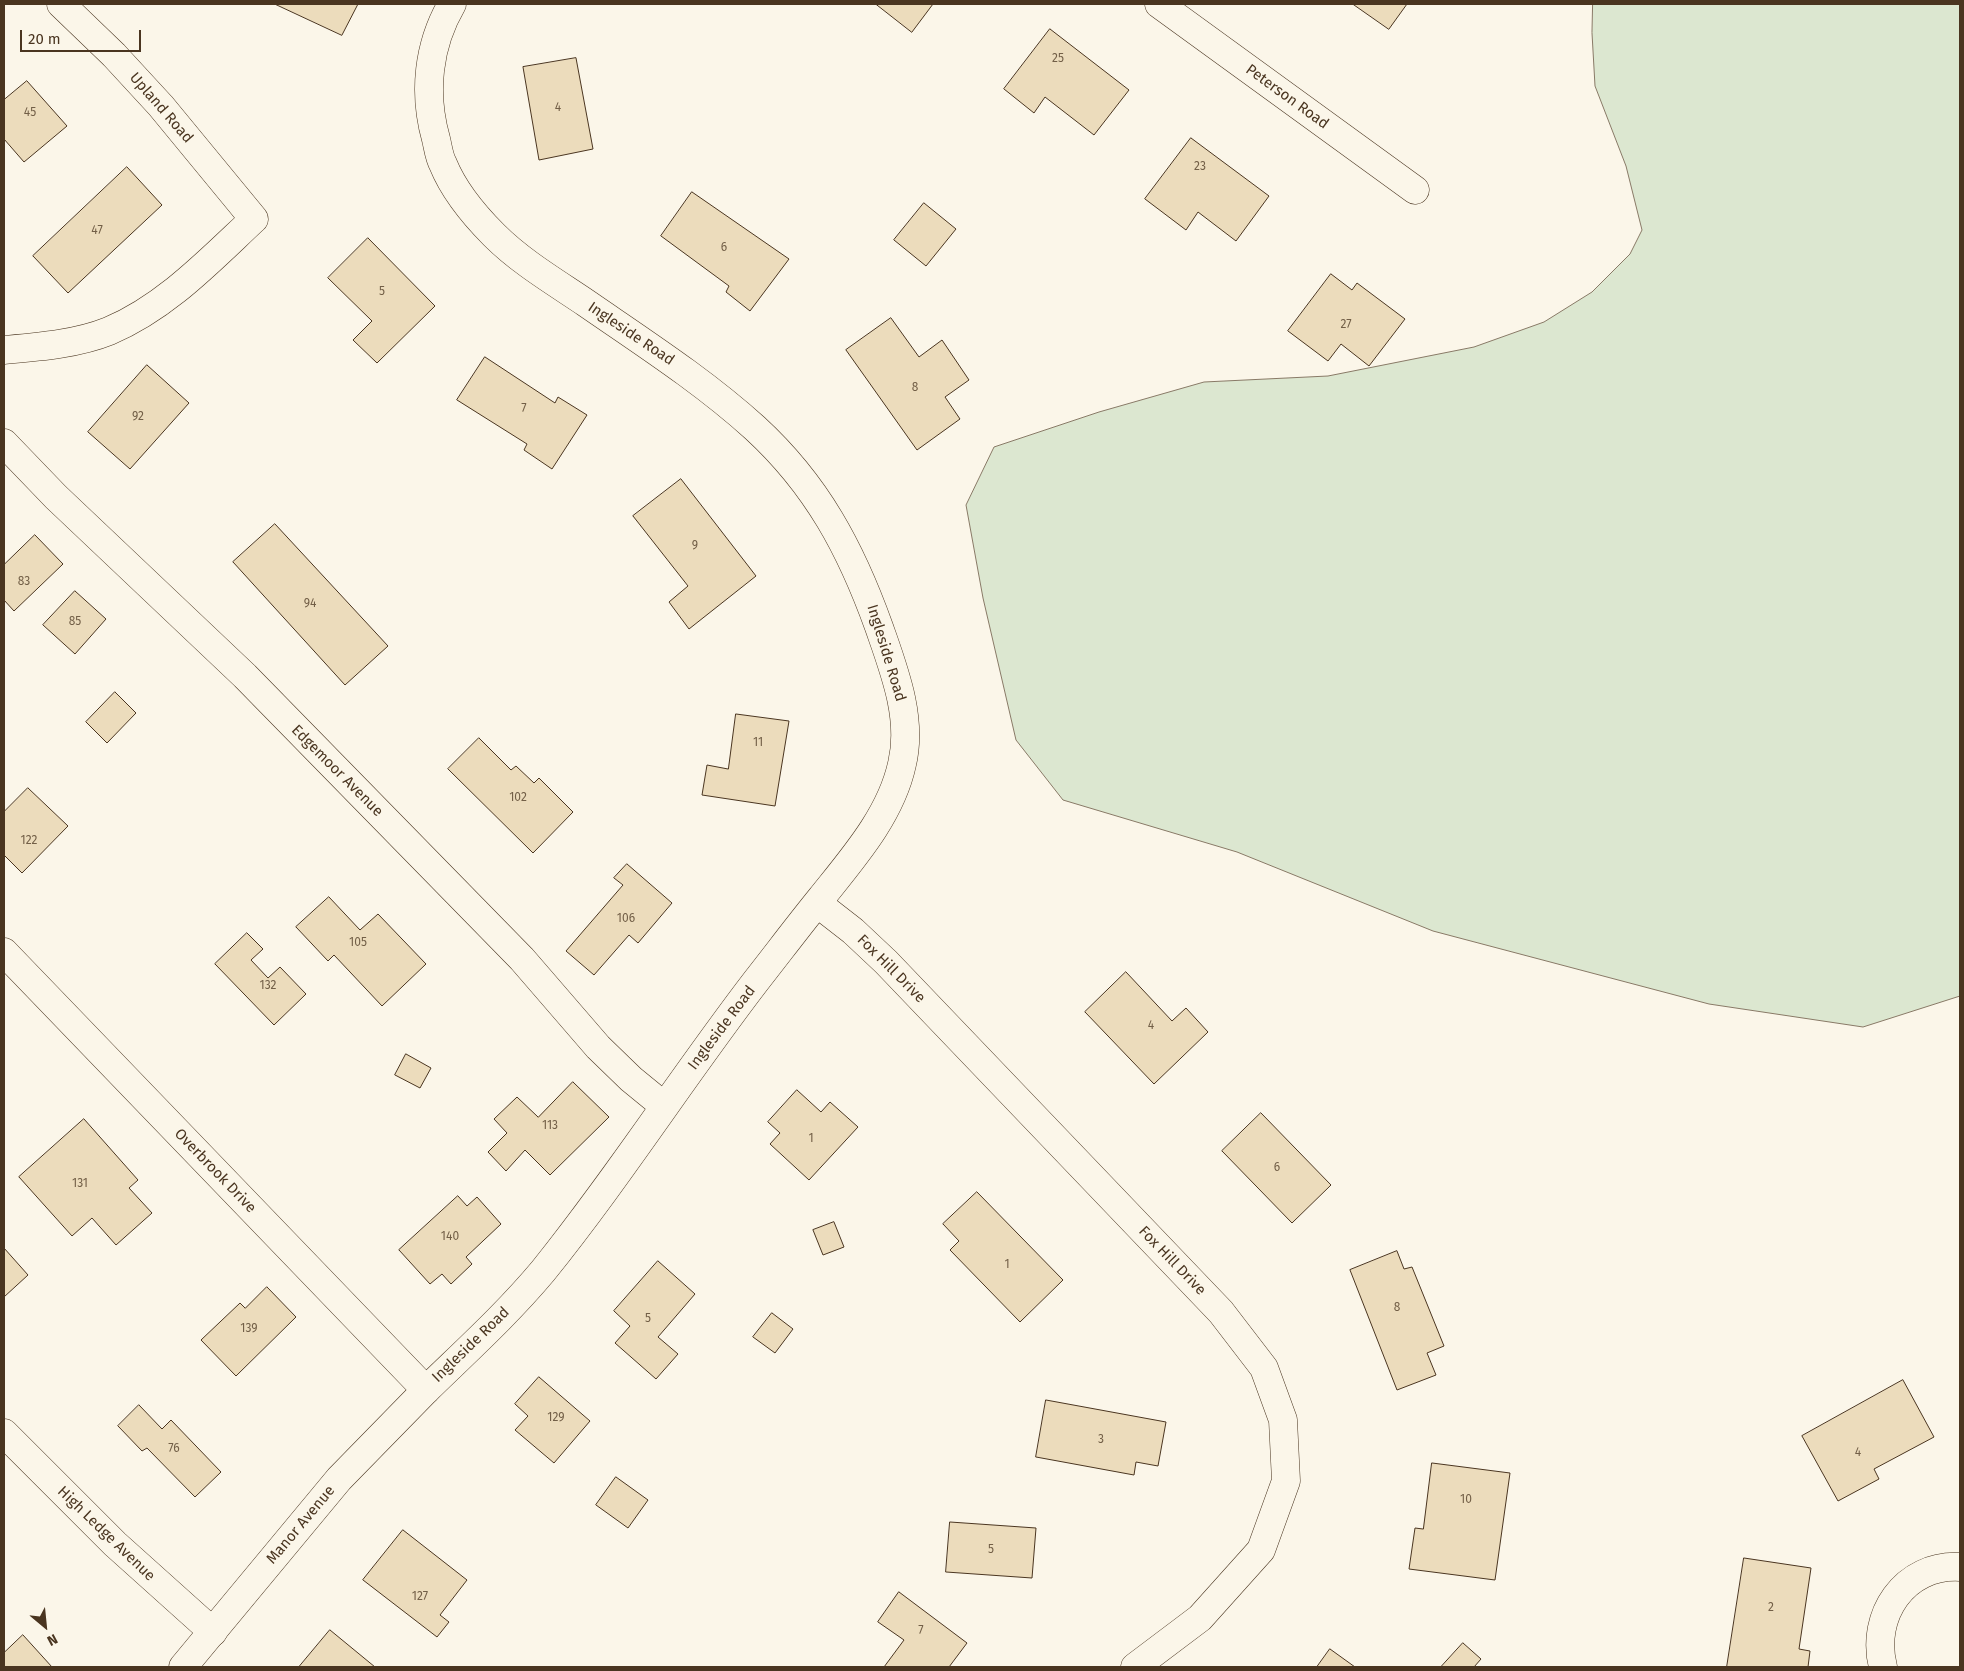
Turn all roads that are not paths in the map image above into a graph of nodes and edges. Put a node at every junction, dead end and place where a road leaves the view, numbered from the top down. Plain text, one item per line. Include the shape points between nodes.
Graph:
1 (61, 4) edge
2 (452, 4) edge
3 (1159, 4) edge
4 (1415, 190) dead end
5 (4, 350) edge
6 (4, 443) edge
7 (817, 903) junction
8 (4, 952) edge
9 (664, 1106) junction
10 (426, 1390) junction
11 (4, 1433) edge
12 (1960, 1567) edge
13 (212, 1632) junction
14 (183, 1667) edge
15 (1135, 1667) edge
16 (1884, 1667) edge

1 - 5 street, Upland Road via 161,106 254,219 173,293 139,315 108,331 70,341
2 - 7 street, Ingleside Road via 444,17 433,51 428,85 431,122 442,164 466,203 495,237 527,263 681,368 758,431 818,499 843,540 865,590 890,658 901,700 906,732 903,763 878,820 854,857
3 - 4 street, Peterson Road
6 - 9 street, Edgemoor Avenue via 56,497 245,676 509,946 598,1047
7 - 9 street, Ingleside Road
7 - 15 street, Fox Hill Drive via 886,962 1221,1312 1264,1368 1283,1420 1286,1481 1261,1550 1200,1618
8 - 10 street, Overbrook Drive
9 - 10 street, Ingleside Road via 541,1273 504,1315
10 - 13 street, Manor Avenue via 339,1480
11 - 13 street, High Ledge Avenue via 115,1544
12 - 16 street via 1949,1566 1925,1573 1904,1586 1890,1605 1881,1627 1879,1650
13 - 14 street, Manor Avenue

